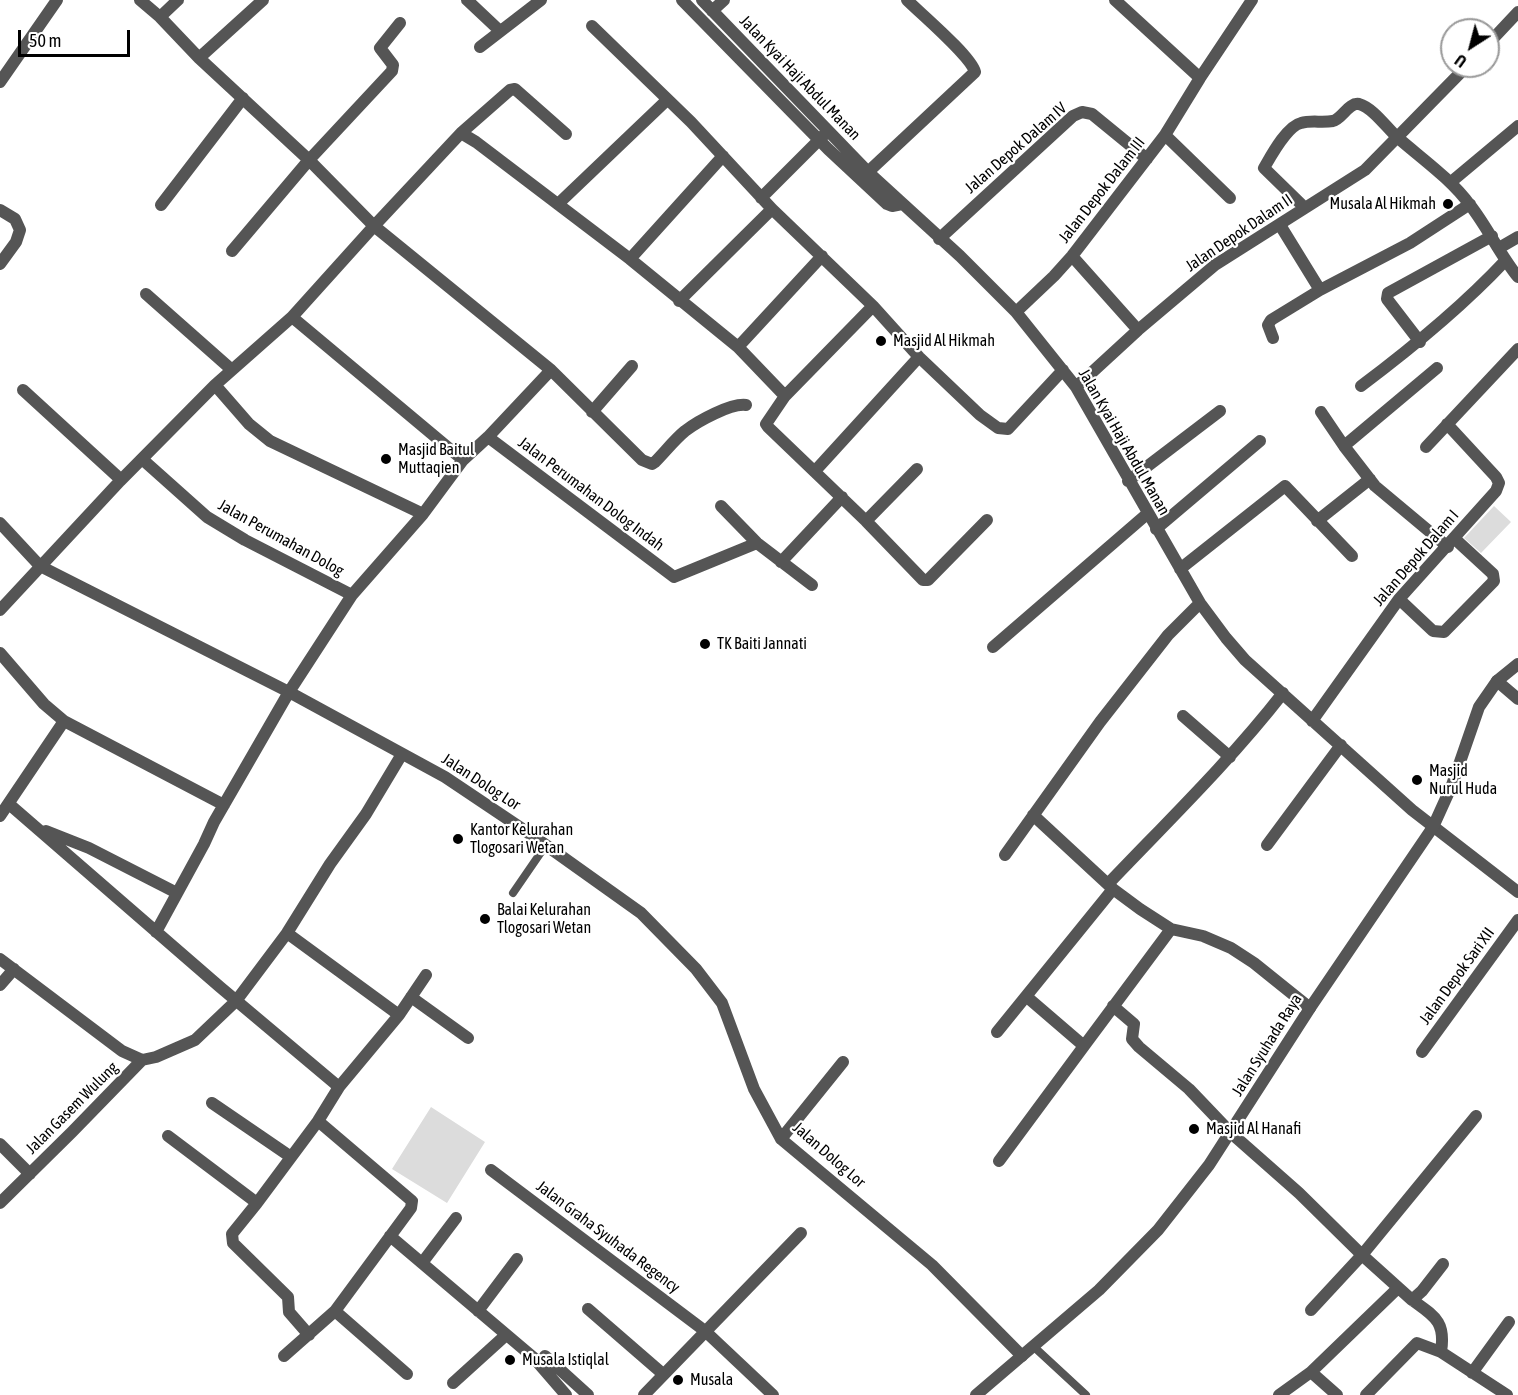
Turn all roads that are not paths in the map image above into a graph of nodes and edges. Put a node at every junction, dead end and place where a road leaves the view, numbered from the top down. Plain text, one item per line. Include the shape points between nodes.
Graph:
1 (57, 0) edge
2 (140, 0) edge
3 (178, 0) edge
4 (263, 0) edge
5 (467, 0) edge
6 (541, 0) edge
7 (682, 0) edge
8 (702, 0) edge
9 (724, 0) edge
10 (907, 0) edge
11 (1115, 0) edge
12 (1252, 0) edge
13 (712, 11) junction
14 (1518, 12) edge
15 (160, 17) junction
16 (400, 23) dead end
17 (592, 26) dead end
18 (500, 31) junction
19 (1500, 31) edge
20 (480, 47) dead end
21 (199, 58) junction
22 (1200, 78) junction
23 (1455, 78) edge
24 (0, 82) edge
25 (243, 98) junction
26 (667, 100) junction
27 (1518, 126) edge
28 (461, 133) junction
29 (566, 134) dead end
30 (823, 135) junction
31 (1165, 135) junction
32 (1397, 137) junction
33 (723, 156) junction
34 (309, 159) junction
35 (1147, 159) junction
36 (868, 172) junction
37 (1451, 182) junction
38 (761, 198) junction
39 (1230, 198) dead end
40 (558, 204) junction
41 (902, 204) junction
42 (1470, 204) junction
43 (161, 205) dead end
44 (1305, 208) junction
45 (772, 209) junction
46 (0, 210) edge
47 (1280, 225) junction
48 (374, 226) junction
49 (1492, 236) junction
50 (1518, 237) edge
51 (939, 239) junction
52 (1499, 248) junction
53 (232, 251) dead end
54 (822, 256) junction
55 (1072, 256) junction
56 (630, 259) junction
57 (1505, 261) junction
58 (0, 264) edge
59 (1518, 277) edge
60 (1320, 290) junction
61 (146, 294) dead end
62 (680, 300) junction
63 (873, 306) junction
64 (1016, 312) junction
65 (292, 317) junction
66 (1137, 330) junction
67 (1273, 338) dead end
68 (1420, 342) junction
69 (738, 347) junction
70 (1518, 349) edge
71 (919, 357) junction
72 (632, 366) dead end
73 (1437, 368) dead end
74 (232, 370) junction
75 (551, 370) junction
76 (1063, 370) junction
77 (215, 385) junction
78 (1361, 386) dead end
79 (1076, 387) junction
80 (23, 390) dead end
81 (784, 396) junction
82 (746, 405) dead end
83 (592, 411) junction
84 (1220, 411) dead end
85 (1321, 412) dead end
86 (1447, 424) junction
87 (488, 437) junction
88 (1260, 441) dead end
89 (1344, 446) junction
90 (1426, 447) dead end
91 (142, 459) junction
92 (463, 460) junction
93 (917, 469) dead end
94 (815, 471) junction
95 (1370, 479) junction
96 (120, 481) junction
97 (1128, 481) junction
98 (842, 497) junction
99 (721, 506) dead end
100 (423, 514) junction
101 (1147, 514) junction
102 (866, 520) junction
103 (987, 520) dead end
104 (1317, 521) junction
105 (0, 523) edge
106 (1156, 529) junction
107 (757, 543) junction
108 (1452, 543) junction
109 (1352, 556) dead end
110 (781, 562) junction
111 (40, 566) junction
112 (1180, 569) junction
113 (812, 585) dead end
114 (352, 596) junction
115 (1400, 599) junction
116 (1200, 603) junction
117 (0, 610) edge
118 (993, 647) dead end
119 (0, 653) edge
120 (1518, 664) edge
121 (1497, 681) junction
122 (289, 692) junction
123 (1283, 693) junction
124 (1518, 699) edge
125 (1183, 716) dead end
126 (64, 721) junction
127 (1312, 721) junction
128 (1341, 745) junction
129 (402, 754) junction
130 (1230, 757) junction
131 (9, 804) junction
132 (224, 805) junction
133 (0, 816) edge
134 (1033, 816) junction
135 (36, 827) junction
136 (1433, 827) junction
137 (546, 845) junction
138 (1266, 845) dead end
139 (1005, 855) dead end
140 (1110, 886) junction
141 (1518, 892) edge
142 (177, 893) junction
143 (513, 893) dead end
144 (1518, 920) edge
145 (1171, 929) junction
146 (156, 932) junction
147 (286, 933) junction
148 (0, 958) edge
149 (14, 969) junction
150 (426, 975) dead end
151 (0, 985) edge
152 (1027, 997) junction
153 (411, 998) junction
154 (236, 1001) junction
155 (1113, 1006) junction
156 (1310, 1008) junction
157 (399, 1015) junction
158 (997, 1032) dead end
159 (468, 1038) dead end
160 (1084, 1046) junction
161 (1422, 1052) dead end
162 (142, 1060) junction
163 (843, 1062) dead end
164 (339, 1087) junction
165 (212, 1103) dead end
166 (1476, 1116) dead end
167 (318, 1121) junction
168 (1231, 1133) junction
169 (168, 1136) dead end
170 (781, 1139) junction
171 (0, 1144) edge
172 (291, 1157) junction
173 (999, 1161) dead end
174 (490, 1170) dead end
175 (30, 1174) junction
176 (0, 1203) edge
177 (257, 1203) junction
178 (456, 1218) dead end
179 (801, 1233) dead end
180 (390, 1236) junction
181 (1362, 1255) junction
182 (516, 1258) dead end
183 (422, 1263) junction
184 (1443, 1264) dead end
185 (1398, 1288) junction
186 (1412, 1300) junction
187 (588, 1310) dead end
188 (1311, 1310) dead end
189 (335, 1311) junction
190 (478, 1311) junction
191 (1509, 1322) dead end
192 (705, 1331) junction
193 (309, 1335) junction
194 (506, 1335) junction
195 (1033, 1346) junction
196 (1441, 1352) junction
197 (284, 1356) dead end
198 (545, 1356) dead end
199 (1022, 1356) junction
200 (1311, 1372) junction
201 (1472, 1373) junction
202 (407, 1374) dead end
203 (663, 1374) junction
204 (453, 1383) dead end
205 (558, 1393) edge
206 (651, 1393) edge
207 (588, 1395) edge
208 (772, 1395) edge
209 (976, 1395) edge
210 (1086, 1395) edge
211 (1279, 1395) edge
212 (1337, 1395) edge
213 (1366, 1395) edge
214 (1507, 1395) edge

1 - 24 street
2 - 15 street
3 - 15 street
4 - 21 street
5 - 18 street
6 - 18 street
7 - 30 street
8 - 13 street, Jalan Kyai Haji Abdul Manan
9 - 13 street
10 - 36 street via 963,54 975,72
11 - 22 street
12 - 22 street, Jalan Depok Dalam III
13 - 30 street, Jalan Kyai Haji Abdul Manan
14 - 19 street
15 - 21 street
16 - 34 street via 380,48 393,65 392,71
17 - 26 street
18 - 20 street
21 - 25 street
22 - 31 street, Jalan Depok Dalam III
23 - 32 street, Jalan Depok Dalam II
25 - 34 street
25 - 43 street
26 - 33 street
26 - 40 street
27 - 37 street
28 - 29 street via 515,88
28 - 40 street
28 - 48 street
30 - 36 street, Jalan Kyai Haji Abdul Manan
30 - 38 street
30 - 41 street via 887,204
31 - 35 street, Jalan Depok Dalam III
31 - 39 street
32 - 37 street
32 - 44 street, Jalan Depok Dalam II via 1365,170
32 - 44 street via 1370,111 1356,104 1333,121 1296,125 1263,168
33 - 38 street
33 - 56 street
34 - 48 street
34 - 53 street
35 - 51 street, Jalan Depok Dalam IV via 1102,120 1082,112
35 - 55 street, Jalan Depok Dalam III
36 - 41 street, Jalan Kyai Haji Abdul Manan
37 - 42 street
38 - 45 street
40 - 56 street
41 - 51 street, Jalan Kyai Haji Abdul Manan
42 - 49 street
42 - 60 street via 1410,243
44 - 47 street, Jalan Depok Dalam II
45 - 54 street
45 - 62 street
46 - 58 street via 15,219 20,230
47 - 60 street
47 - 66 street, Jalan Depok Dalam II via 1215,266
48 - 65 street
48 - 75 street
49 - 52 street
49 - 68 street via 1388,293 1387,299
50 - 52 street
51 - 64 street, Jalan Kyai Haji Abdul Manan
52 - 57 street
54 - 63 street
54 - 69 street
55 - 64 street, Jalan Depok Dalam III
55 - 66 street
56 - 62 street
57 - 59 street
57 - 68 street
60 - 67 street via 1271,320 1268,325
61 - 74 street
62 - 69 street
63 - 71 street
63 - 81 street
64 - 76 street, Jalan Kyai Haji Abdul Manan
65 - 74 street
65 - 92 street
66 - 79 street, Jalan Depok Dalam II
68 - 78 street
69 - 81 street
70 - 86 street
71 - 76 street via 980,415 1003,430
71 - 94 street
72 - 83 street
73 - 89 street
74 - 77 street
75 - 83 street
75 - 87 street
76 - 79 street, Jalan Kyai Haji Abdul Manan
77 - 91 street
77 - 100 street via 249,424 270,441
79 - 97 street, Jalan Kyai Haji Abdul Manan
80 - 96 street
81 - 94 street via 766,424
82 - 83 street via 729,407 687,430 652,464 642,460
84 - 97 street
85 - 89 street
86 - 90 street
86 - 108 street, Jalan Depok Dalam I via 1499,483 1496,492
87 - 92 street
87 - 107 street, Jalan Perumahan Dolog Indah via 674,578
88 - 106 street
89 - 95 street
91 - 96 street
91 - 114 street, Jalan Perumahan Dolog via 207,517
92 - 100 street
93 - 102 street
94 - 98 street
95 - 104 street
95 - 108 street
96 - 111 street
97 - 101 street, Jalan Kyai Haji Abdul Manan
98 - 102 street
98 - 110 street
99 - 107 street
100 - 114 street
101 - 106 street, Jalan Kyai Haji Abdul Manan
101 - 118 street
102 - 103 street via 927,580
104 - 109 street
104 - 112 street via 1285,486
105 - 111 street, Jalan Dolog Lor
106 - 112 street, Jalan Kyai Haji Abdul Manan
107 - 110 street
108 - 115 street, Jalan Depok Dalam I
108 - 115 street via 1493,574 1494,580 1444,632 1433,631
110 - 113 street
111 - 117 street
111 - 122 street, Jalan Dolog Lor
112 - 116 street, Jalan Kyai Haji Abdul Manan
114 - 122 street
115 - 127 street, Jalan Depok Dalam I
116 - 123 street, Jalan Kyai Haji Abdul Manan via 1245,660
116 - 134 street via 1168,635
119 - 126 street
120 - 121 street, Jalan Syuhada Raya
121 - 124 street
121 - 136 street, Jalan Syuhada Raya via 1479,707
122 - 129 street, Jalan Dolog Lor
122 - 132 street
123 - 127 street, Jalan Kyai Haji Abdul Manan
123 - 130 street
125 - 130 street
126 - 131 street
126 - 132 street
127 - 128 street, Jalan Kyai Haji Abdul Manan
128 - 136 street, Jalan Kyai Haji Abdul Manan
128 - 138 street
129 - 137 street, Jalan Dolog Lor via 445,777
129 - 147 street
130 - 140 street
131 - 133 street
131 - 135 street
132 - 142 street
134 - 139 street
134 - 140 street
135 - 142 street via 89,848
135 - 146 street
136 - 141 street, Jalan Kyai Haji Abdul Manan
136 - 156 street, Jalan Syuhada Raya
137 - 143 lane
137 - 170 street, Jalan Dolog Lor via 641,913 696,969 722,1003 754,1089
140 - 145 street
140 - 152 street
142 - 146 street
144 - 161 street, Jalan Depok Sari XII
145 - 155 street
145 - 156 street via 1231,948
146 - 154 street
147 - 154 street
147 - 157 street
148 - 149 street
149 - 151 street
149 - 162 street via 122,1051
150 - 153 street
152 - 158 street
152 - 160 street
153 - 157 street
153 - 159 street
154 - 162 street via 195,1040
154 - 164 street
155 - 160 street
155 - 168 street via 1134,1024 1132,1039 1139,1047 1189,1089
156 - 168 street, Jalan Syuhada Raya
157 - 164 street
160 - 173 street
162 - 175 street, Jalan Gasem Wulung
163 - 170 street
164 - 167 street
165 - 172 street
166 - 181 street
167 - 172 street
167 - 180 street via 412,1201
168 - 181 street
168 - 195 street, Jalan Syuhada Raya via 1158,1230 1099,1290
169 - 177 street
170 - 199 street, Jalan Dolog Lor via 932,1264
171 - 175 street
172 - 177 street
174 - 192 street, Jalan Graha Syuhada Regency
175 - 176 street, Jalan Gasem Wulung
177 - 193 street via 231,1234 232,1239 288,1297 289,1312
178 - 183 street
179 - 192 street
180 - 183 street
180 - 189 street
181 - 185 street
181 - 188 street
182 - 190 street
183 - 190 street
184 - 186 street
185 - 186 street
185 - 200 street
186 - 196 street via 1440,1324
187 - 203 street
189 - 193 street
189 - 202 street
190 - 194 street
191 - 201 street
192 - 203 street
192 - 208 street, Jalan Graha Syuhada Regency
193 - 197 street
194 - 204 street
194 - 205 street via 534,1358
195 - 199 street, Jalan Syuhada Raya
195 - 210 lane
196 - 201 street
196 - 213 street via 1417,1343
198 - 207 street
199 - 209 street, Jalan Syuhada Raya
200 - 211 street
200 - 212 street
201 - 214 street
203 - 206 street

